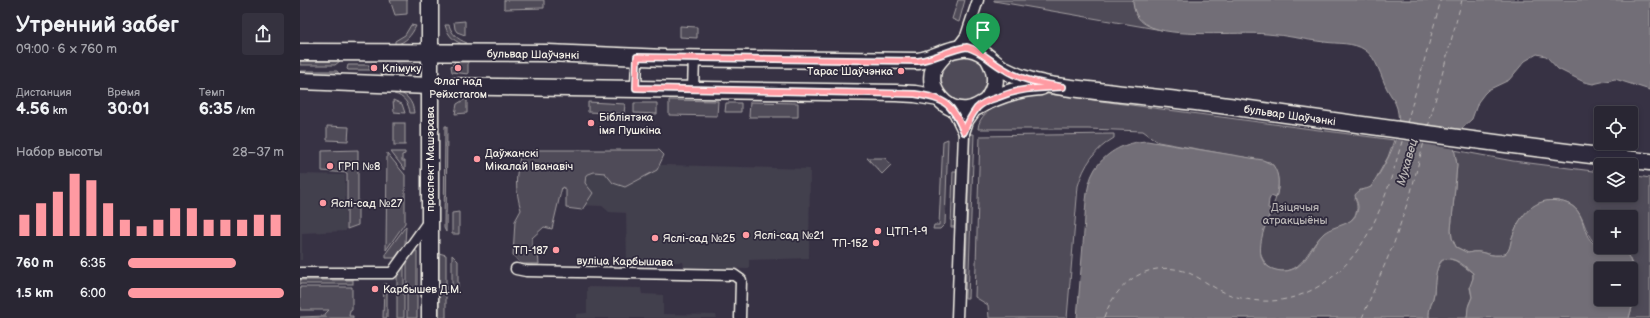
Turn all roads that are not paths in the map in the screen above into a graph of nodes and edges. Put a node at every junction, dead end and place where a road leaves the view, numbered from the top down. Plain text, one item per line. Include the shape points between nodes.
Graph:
1 (430, 0) edge
2 (978, 0) edge
3 (970, 25) junction
4 (951, 51) junction
5 (300, 52) edge
6 (430, 53) junction
7 (986, 56) junction
8 (637, 57) junction
9 (694, 58) junction
10 (300, 81) edge
11 (430, 86) junction
12 (1063, 87) junction
13 (636, 88) junction
14 (693, 90) junction
15 (939, 98) junction
16 (982, 105) junction
17 (952, 108) junction
18 (964, 132) junction
19 (1650, 162) edge
20 (430, 219) junction
21 (516, 269) dead end
22 (300, 273) edge
23 (430, 318) edge
24 (740, 318) edge
25 (957, 318) edge

1 - 6 main road, праспект Машэрава
2 - 3 street
3 - 4 street via 962,43
3 - 7 street via 972,35
4 - 7 main road, бульвар Шаўчэнкі via 967,47
4 - 9 main road, бульвар Шаўчэнкі via 918,61
4 - 15 main road via 938,61 934,70 932,79
5 - 6 main road, бульвар Шаўчэнкі
6 - 8 main road, бульвар Шаўчэнкі via 548,53
6 - 11 main road, праспект Машэрава
7 - 12 main road, бульвар Шаўчэнкі via 1004,70 1026,80
7 - 16 main road via 995,73 996,81 991,96
8 - 9 main road, бульвар Шаўчэнкі
8 - 13 street
9 - 14 street
10 - 11 main road
11 - 13 main road
11 - 20 main road, праспект Машэрава
12 - 16 main road, бульвар Шаўчэнкі via 1027,88 1010,92
12 - 19 main road, бульвар Шаўчэнкі
13 - 14 main road
14 - 15 main road via 896,92
15 - 17 main road
16 - 17 main road, бульвар Шаўчэнкі via 969,110
16 - 18 street via 968,121
17 - 18 street
18 - 25 street
20 - 22 street via 392,274
20 - 23 main road, праспект Машэрава
21 - 24 street, вуліца Карбышава via 734,275 741,280

